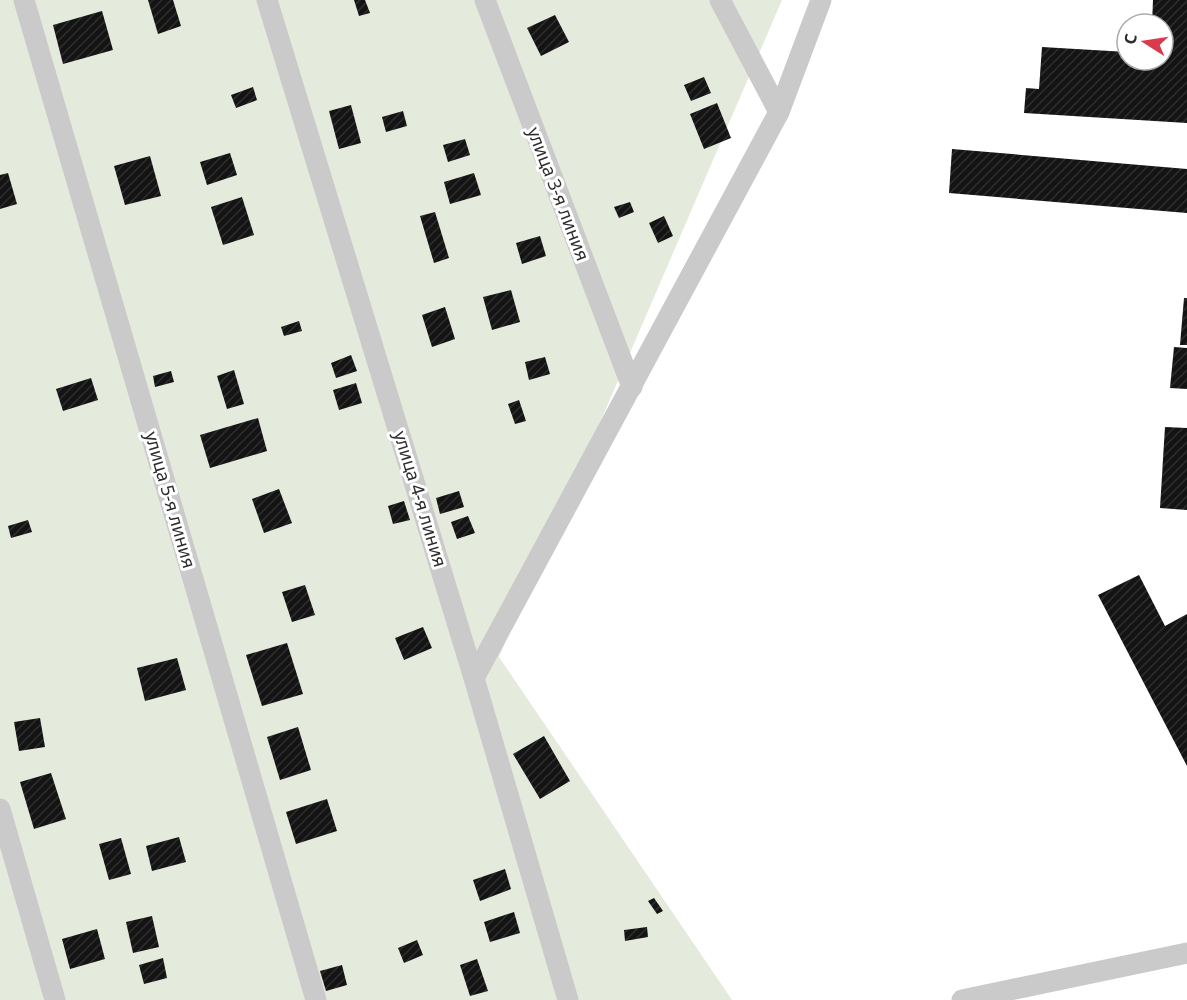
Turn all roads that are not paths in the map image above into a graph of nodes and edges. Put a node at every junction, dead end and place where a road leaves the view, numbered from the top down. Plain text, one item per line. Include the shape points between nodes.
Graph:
1 (24, 0) edge
2 (267, 0) edge
3 (485, 0) edge
4 (720, 0) edge
5 (821, 0) edge
6 (779, 112) junction
7 (632, 387) junction
8 (474, 678) junction
9 (0, 810) edge
10 (1187, 952) edge
11 (55, 1000) edge
12 (316, 1000) edge
13 (568, 1000) edge
14 (962, 1000) edge

1 - 12 street, улица 5-я линия
2 - 8 street, улица 4-я линия
3 - 7 street, улица 3-я линия
4 - 6 street
5 - 6 street
6 - 7 street
7 - 8 street
8 - 13 street, улица 4-я линия
9 - 11 street
10 - 14 street

